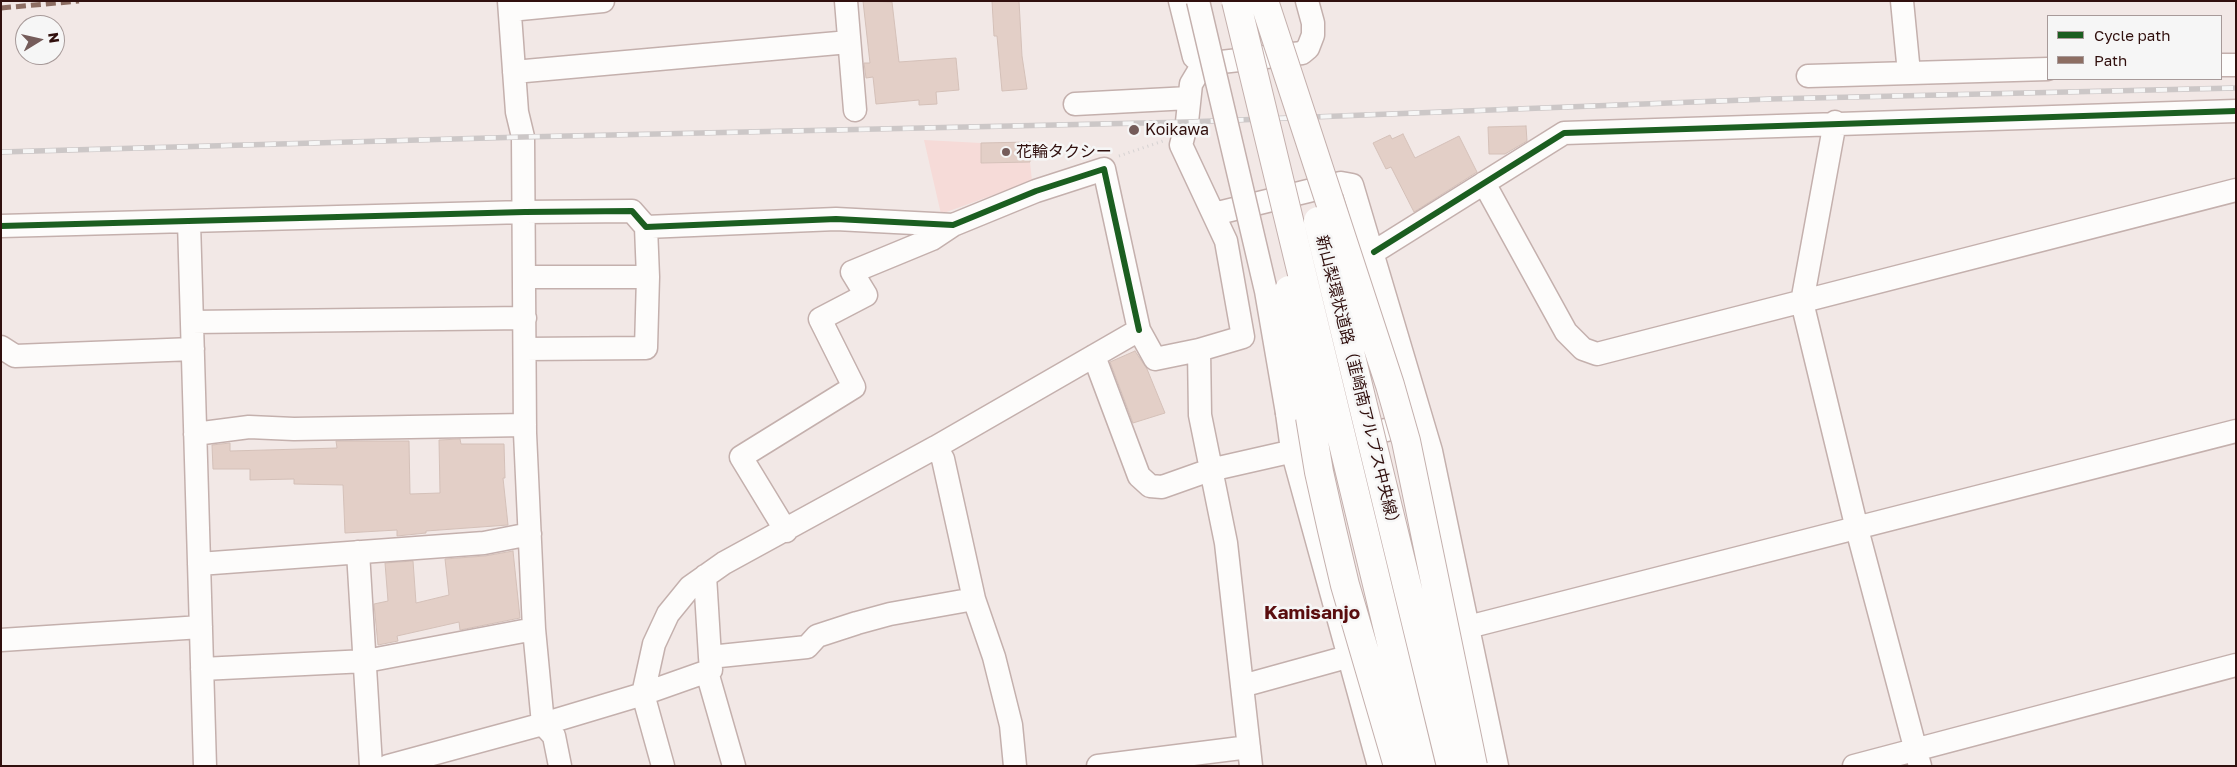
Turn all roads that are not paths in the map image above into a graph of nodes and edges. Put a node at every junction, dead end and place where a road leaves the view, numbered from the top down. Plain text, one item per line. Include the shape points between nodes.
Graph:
1 (603, 1) edge
2 (846, 1) edge
3 (1180, 1) edge
4 (1198, 1) edge
5 (1263, 1) edge
6 (1307, 1) edge
7 (1902, 1) edge
8 (1236, 2) edge
9 (509, 6) edge
10 (849, 42) junction
11 (1203, 64) junction
12 (2222, 65) edge
13 (2236, 65) edge
14 (2047, 69) edge
15 (514, 72) junction
16 (1909, 73) junction
17 (1808, 76) dead end
18 (1189, 98) junction
19 (1076, 104) dead end
20 (855, 110) dead end
21 (2236, 111) edge
22 (1835, 122) junction
23 (1484, 183) junction
24 (2236, 190) edge
25 (525, 212) junction
26 (1214, 214) junction
27 (188, 222) junction
28 (1, 226) edge
29 (953, 226) junction
30 (646, 227) junction
31 (1374, 252) junction
32 (525, 277) junction
33 (648, 277) junction
34 (1802, 302) junction
35 (525, 318) junction
36 (192, 322) junction
37 (1139, 330) junction
38 (193, 349) junction
39 (525, 350) junction
40 (1199, 350) junction
41 (8, 351) edge
42 (1094, 356) junction
43 (1423, 422) junction
44 (525, 425) junction
45 (2236, 431) edge
46 (195, 434) junction
47 (936, 447) junction
48 (1292, 450) junction
49 (1210, 470) junction
50 (1857, 529) junction
51 (786, 531) junction
52 (530, 534) junction
53 (358, 552) junction
54 (199, 564) junction
55 (705, 576) junction
56 (974, 599) junction
57 (201, 627) junction
58 (1468, 627) junction
59 (534, 629) junction
60 (1, 640) edge
61 (1347, 658) junction
62 (366, 661) junction
63 (709, 664) junction
64 (2236, 665) edge
65 (202, 669) junction
66 (1242, 686) junction
67 (642, 694) junction
68 (543, 724) junction
69 (1250, 757) edge
70 (1918, 758) edge
71 (205, 766) edge
72 (371, 766) edge
73 (388, 766) edge
74 (560, 766) edge
75 (663, 766) edge
76 (734, 766) edge
77 (1015, 766) edge
78 (1098, 766) edge
79 (1379, 766) edge
80 (1398, 766) edge
81 (1422, 766) edge
82 (1451, 766) edge
83 (1473, 766) edge
84 (1497, 766) edge
85 (1854, 766) edge

1 - 9 street
2 - 10 street
3 - 11 street via 1194,56
4 - 48 street, bridge via 1266,291
5 - 82 highway, 新山梨環状道路（韮崎南アルプス中央線）, bridge via 1356,368
5 - 83 highway, bridge via 1398,413
6 - 11 street via 1313,35 1308,48 1302,53
7 - 16 street
8 - 80 highway, bridge via 1322,481 1345,585
8 - 81 highway, 新山梨環状道路（韮崎南アルプス中央線）, bridge
9 - 15 street
10 - 15 street
10 - 20 street
11 - 18 street via 1191,84
12 - 13 street
14 - 16 street
15 - 25 street via 517,112 523,137
16 - 17 street
18 - 19 street
18 - 26 street via 1181,145
21 - 22 street
22 - 23 street via 1564,133
22 - 34 street
23 - 31 street
23 - 34 street via 1566,332 1583,349 1597,354
24 - 34 street
25 - 27 street
25 - 30 street via 632,211
25 - 32 street
26 - 31 street via 1341,183 1352,185
26 - 40 street via 1226,241 1243,337
27 - 28 street
27 - 36 street
29 - 30 street via 836,219
29 - 37 street via 1036,191 1104,169
29 - 51 street via 932,239 852,272 866,295 820,319 854,387 741,457
30 - 33 street
31 - 43 street
32 - 33 street
32 - 35 street
33 - 39 street via 646,348
34 - 50 street
35 - 36 street
35 - 39 street
36 - 38 street
37 - 40 street via 1155,359
37 - 42 street
38 - 41 street
38 - 46 street
39 - 44 street
40 - 49 street via 1200,415
42 - 47 street
42 - 49 street via 1139,476 1150,486 1162,487
43 - 48 street
43 - 58 street
44 - 46 street via 249,427
44 - 52 street
45 - 50 street
46 - 54 street
47 - 51 street
47 - 56 street via 943,459
48 - 49 street
48 - 61 street
49 - 66 street via 1226,543
50 - 58 street
50 - 70 street
51 - 55 street
52 - 53 street via 484,542
52 - 59 street
53 - 54 street
53 - 62 street
54 - 57 street
55 - 63 street
55 - 67 street via 690,587 668,614 654,644
56 - 63 street via 857,623 816,636 807,647
56 - 77 street via 999,674 1011,725
57 - 60 street
57 - 65 street
58 - 84 street
59 - 62 street
59 - 68 street
61 - 66 street
61 - 79 street
62 - 65 street
62 - 72 street
63 - 67 street
63 - 76 street
64 - 70 street
65 - 71 street
66 - 69 street
67 - 68 street
67 - 75 street
68 - 73 street
68 - 74 street via 554,736
69 - 78 street
70 - 85 street

